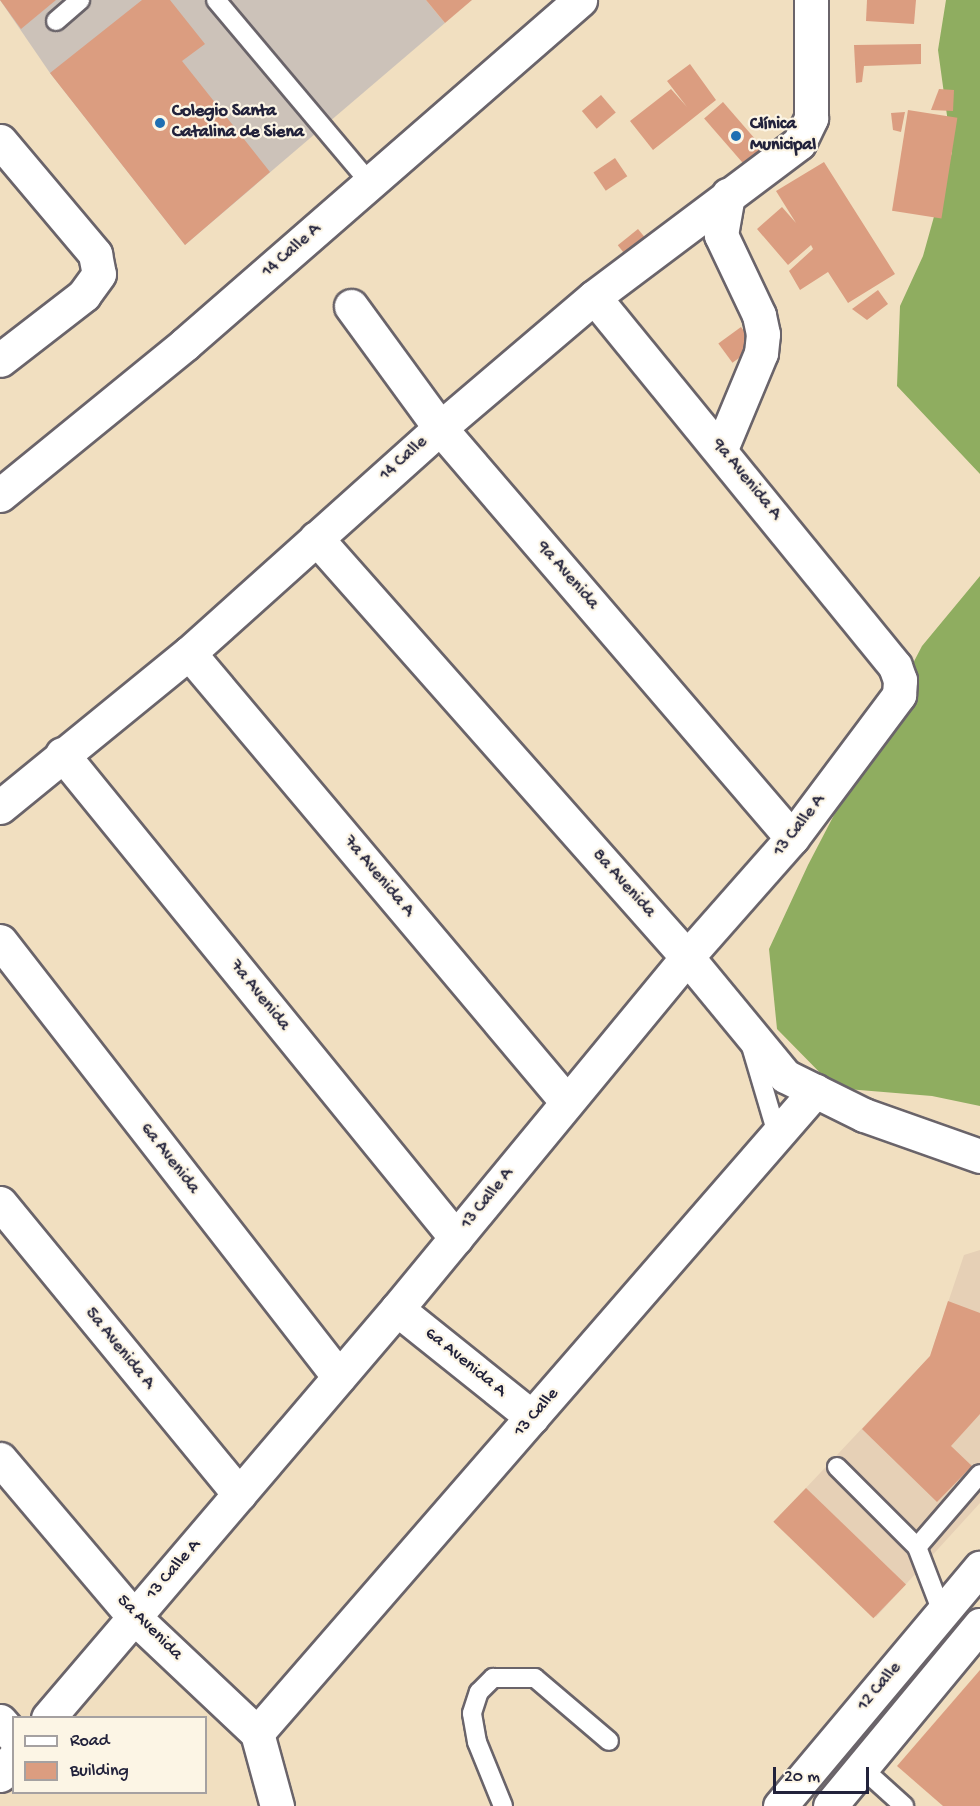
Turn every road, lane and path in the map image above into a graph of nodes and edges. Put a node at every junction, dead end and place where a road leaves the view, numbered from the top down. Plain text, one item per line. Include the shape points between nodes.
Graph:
1 (80, 0) edge
2 (216, 0) edge
3 (580, 0) edge
4 (811, 0) edge
5 (56, 21) dead end
6 (0, 141) edge
7 (369, 183) junction
8 (728, 195) junction
9 (594, 297) junction
10 (351, 306) dead end
11 (0, 360) edge
12 (440, 428) junction
13 (721, 448) junction
14 (0, 495) edge
15 (315, 538) junction
16 (189, 652) junction
17 (895, 666) joint
18 (62, 754) junction
19 (0, 807) edge
20 (792, 838) junction
21 (0, 941) edge
22 (687, 957) junction
23 (747, 1033) junction
24 (815, 1091) junction
25 (567, 1102) junction
26 (778, 1137) junction
27 (980, 1156) edge
28 (0, 1203) edge
29 (456, 1238) junction
30 (397, 1309) junction
31 (339, 1377) junction
32 (532, 1417) junction
33 (0, 1459) edge
34 (837, 1467) dead end
35 (980, 1474) edge
36 (239, 1494) junction
37 (917, 1547) junction
38 (980, 1568) edge
39 (942, 1612) junction
40 (134, 1617) junction
41 (980, 1625) edge
42 (50, 1716) edge
43 (0, 1721) edge
44 (257, 1733) junction
45 (12, 1735) edge
46 (609, 1741) dead end
47 (12, 1760) edge
48 (862, 1768) junction
49 (0, 1775) edge
50 (276, 1806) edge
51 (503, 1806) edge
52 (780, 1806) edge
53 (830, 1806) edge
54 (904, 1806) edge

1 - 5 lane
2 - 7 lane
3 - 7 street, 14 Calle A
4 - 8 street, 14 Calle via 811,118 799,143
6 - 11 street via 95,254 99,274 84,296
7 - 14 street, 14 Calle A via 185,344
8 - 9 street, 14 Calle
8 - 13 street via 721,235 759,315 763,334 761,353
9 - 12 street, 14 Calle
9 - 13 street, 9a Avenida A
10 - 12 street, 9a Avenida
12 - 15 street, 14 Calle
12 - 20 street, 9a Avenida
13 - 17 street, 9a Avenida A
15 - 16 street, 14 Calle
15 - 22 street, 8a Avenida
16 - 18 street, 14 Calle
16 - 25 street, 7a Avenida A
17 - 20 street, 13 Calle A via 900,680 899,695
18 - 19 street, 14 Calle
18 - 29 street, 7a Avenida
20 - 22 street, 13 Calle A
21 - 31 street, 6a Avenida
22 - 23 street, 8a Avenida
22 - 25 street, 13 Calle A
23 - 24 street, 8a Avenida via 785,1076
23 - 26 lane
24 - 26 street, 13 Calle
24 - 27 street, 8a Avenida via 864,1115
25 - 29 street, 13 Calle A
26 - 32 street, 13 Calle
28 - 36 street, 5a Avenida A
29 - 30 street, 13 Calle A
30 - 31 street, 13 Calle A
30 - 32 street, 6a Avenida A
31 - 36 street, 13 Calle A
32 - 44 street, 13 Calle
33 - 40 street, 5a Avenida
34 - 37 lane
35 - 37 lane
36 - 40 street, 13 Calle A
37 - 39 lane
38 - 39 street, 12 Calle
39 - 52 street, 12 Calle
40 - 42 street, 13 Calle A
40 - 44 street, 5a Avenida
41 - 48 street, 12 Calle
43 - 45 street
44 - 50 street
46 - 51 lane via 535,1678 493,1678 479,1692 472,1713 477,1742
47 - 49 street
48 - 53 street, 12 Calle
48 - 54 lane

